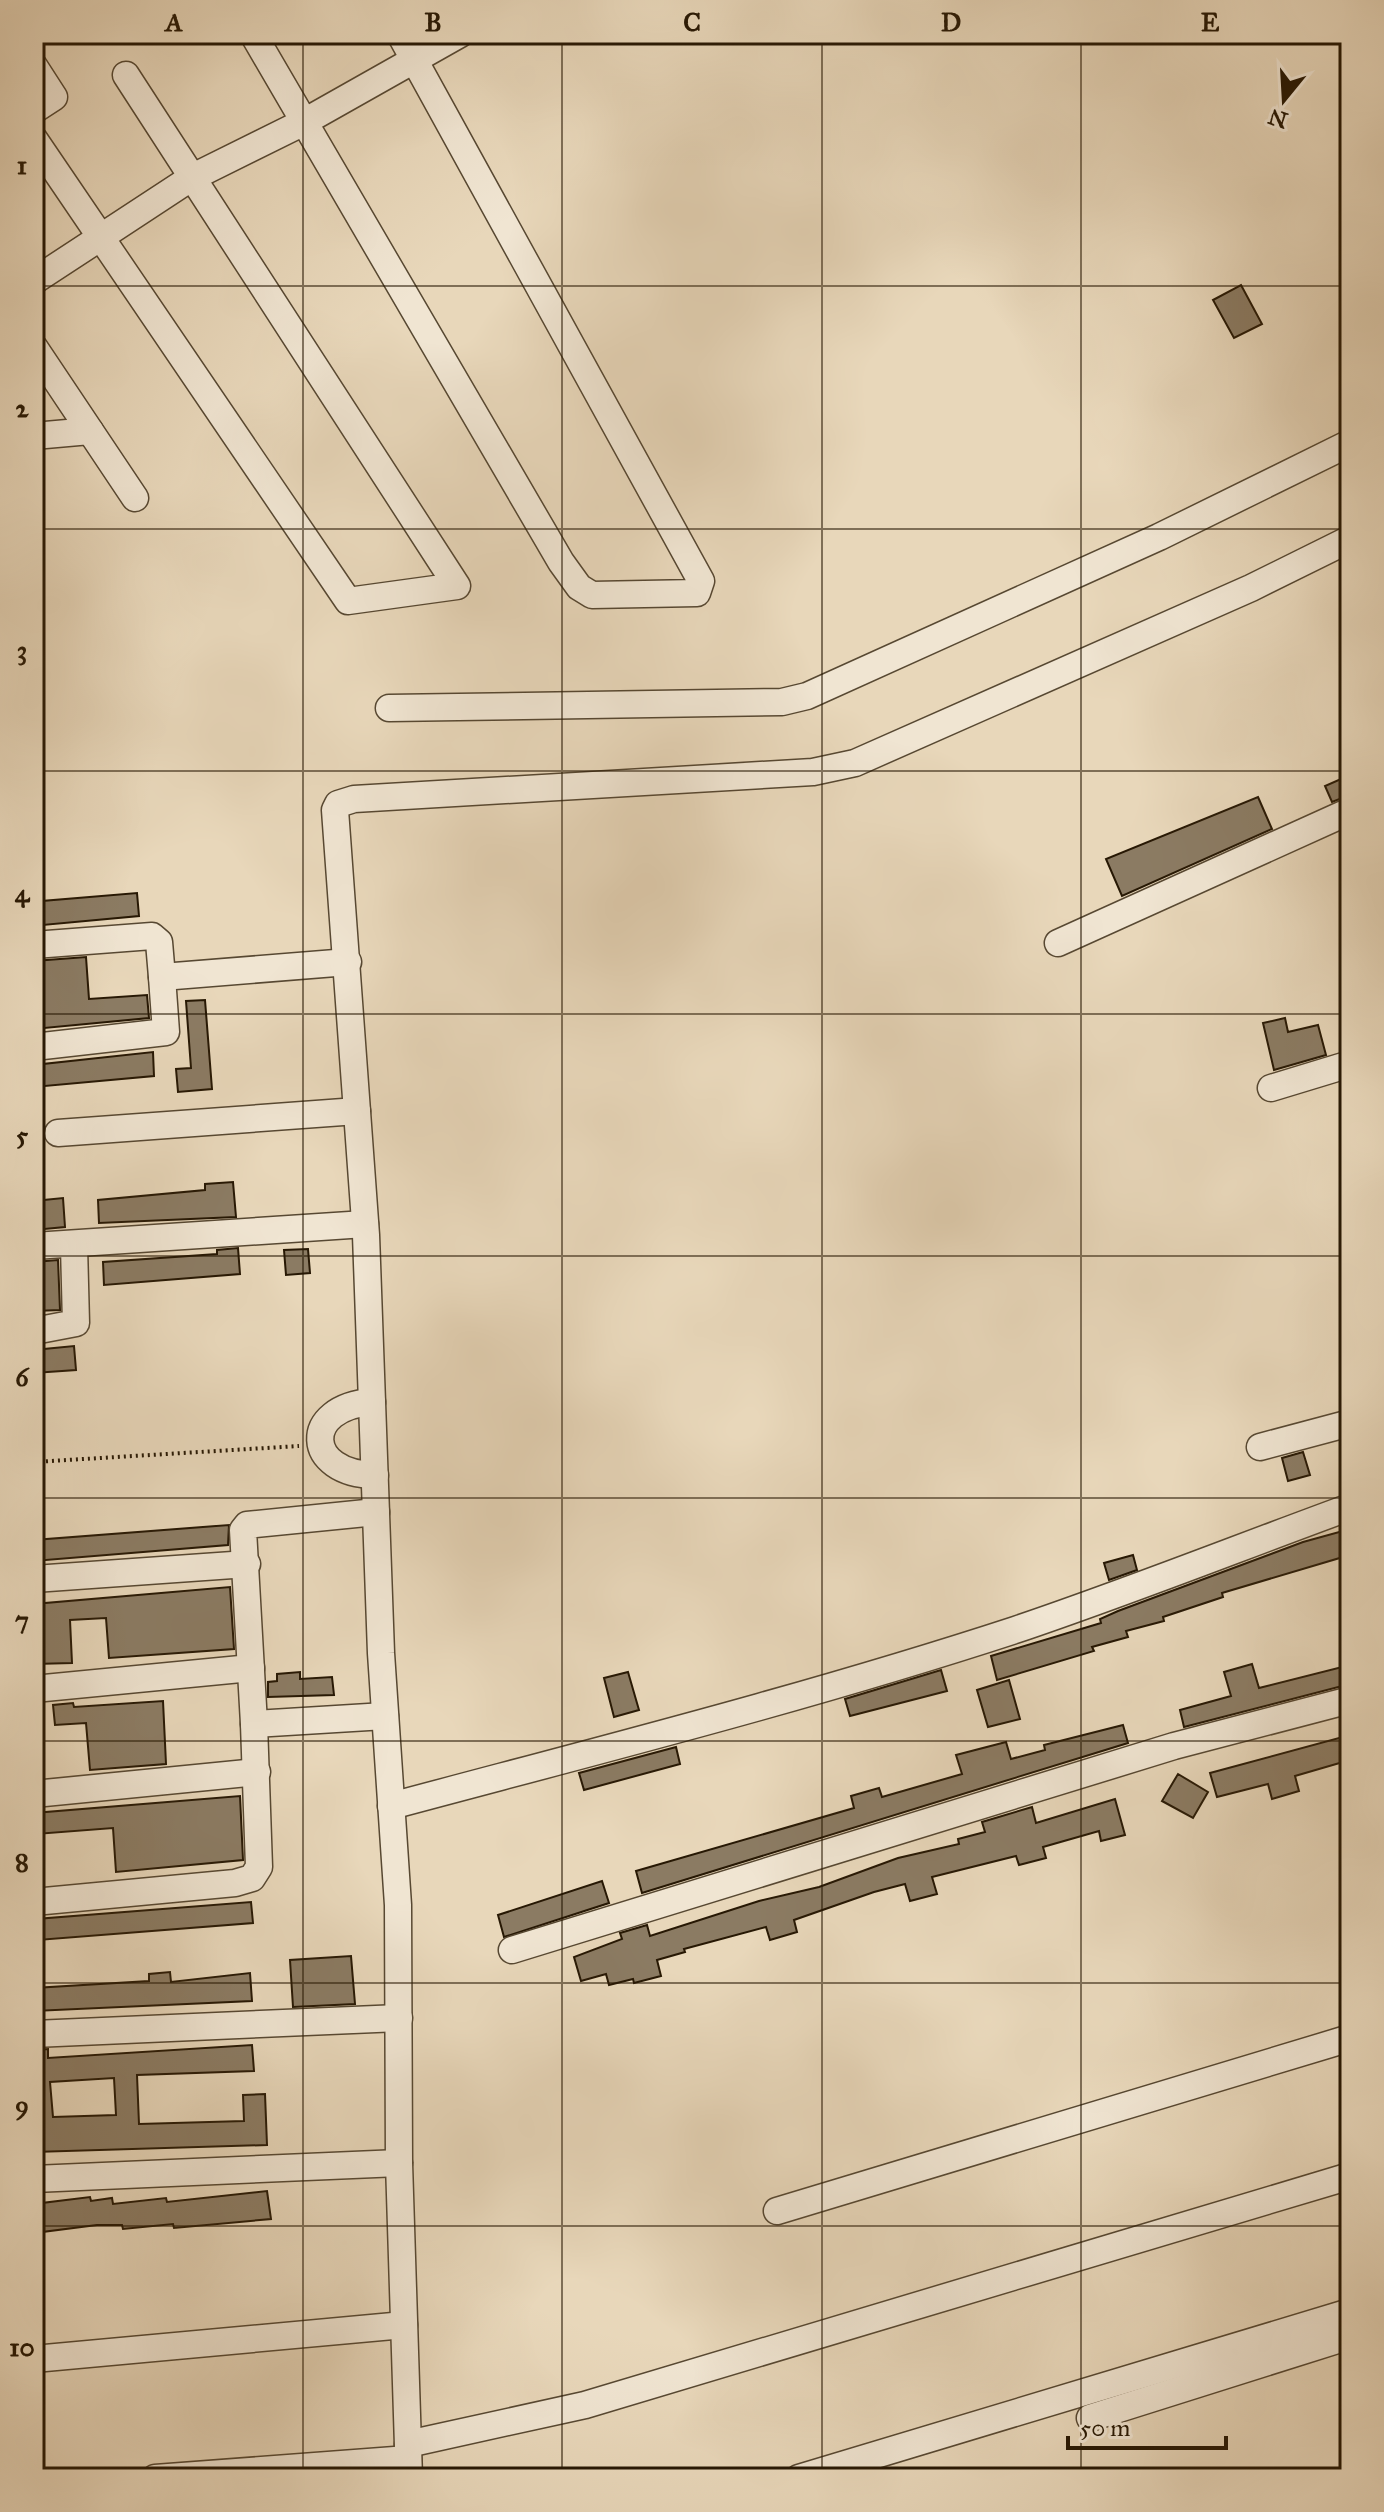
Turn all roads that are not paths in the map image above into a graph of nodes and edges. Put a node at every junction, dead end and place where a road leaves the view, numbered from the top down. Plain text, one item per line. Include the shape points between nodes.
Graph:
1 (253, 34) edge
2 (400, 34) edge
3 (460, 34) edge
4 (413, 59) junction
5 (34, 66) edge
6 (126, 75) dead end
7 (34, 110) edge
8 (304, 122) junction
9 (34, 139) edge
10 (191, 178) junction
11 (100, 238) junction
12 (34, 281) edge
13 (34, 347) edge
14 (90, 431) junction
15 (34, 436) edge
16 (1350, 443) edge
17 (135, 498) dead end
18 (1350, 539) edge
19 (389, 708) dead end
20 (1350, 811) edge
21 (1058, 943) dead end
22 (34, 945) edge
23 (348, 962) junction
24 (162, 977) junction
25 (34, 1047) edge
26 (1350, 1064) edge
27 (1271, 1088) dead end
28 (357, 1111) junction
29 (58, 1133) dead end
30 (365, 1224) junction
31 (34, 1246) edge
32 (74, 1246) junction
33 (34, 1331) edge
34 (372, 1402) junction
35 (1350, 1423) edge
36 (1260, 1447) dead end
37 (375, 1475) junction
38 (1350, 1507) edge
39 (376, 1512) junction
40 (247, 1564) junction
41 (34, 1579) edge
42 (251, 1668) junction
43 (34, 1689) edge
44 (1350, 1700) edge
45 (385, 1716) junction
46 (254, 1724) junction
47 (257, 1772) junction
48 (34, 1794) edge
49 (391, 1806) junction
50 (34, 1902) edge
51 (512, 1950) dead end
52 (399, 2018) junction
53 (34, 2034) edge
54 (1350, 2038) edge
55 (399, 2163) junction
56 (1350, 2176) edge
57 (34, 2179) edge
58 (777, 2211) dead end
59 (1350, 2312) edge
60 (404, 2325) junction
61 (1350, 2336) edge
62 (34, 2359) edge
63 (1090, 2418) dead end
64 (408, 2460) edge
65 (155, 2478) edge
66 (799, 2478) edge

1 - 8 street
2 - 4 street
3 - 4 street
4 - 8 street
4 - 8 street via 701,581 697,593 598,595 579,587
5 - 7 street via 54,97
6 - 10 street
8 - 10 street
9 - 11 street
10 - 11 street
10 - 11 street via 457,586 348,601
11 - 12 street
13 - 14 street
14 - 15 street
14 - 17 street
16 - 19 street via 1159,537 807,696 782,702
18 - 23 street via 855,763 813,772 342,801 333,824
20 - 21 street
22 - 24 street via 152,936 159,942
23 - 24 street
23 - 28 street
24 - 25 street via 166,1032
26 - 27 street
28 - 29 street
28 - 30 street
30 - 32 street
30 - 34 street
31 - 32 street
32 - 33 street via 76,1323
34 - 37 street
34 - 37 street via 337,1409 324,1425 322,1445 339,1470
35 - 36 street
37 - 39 street
38 - 49 street via 1011,1631
39 - 40 street via 247,1525
39 - 45 street
40 - 41 street
40 - 42 street
42 - 43 street
42 - 46 street
44 - 51 street via 1174,1746
45 - 46 street
45 - 49 street
46 - 47 street
47 - 48 street
47 - 50 street via 259,1867 248,1881
49 - 52 street
52 - 53 street
52 - 55 street
54 - 58 street
55 - 57 street
55 - 60 street
56 - 64 street
59 - 66 street
60 - 62 street
60 - 64 street
61 - 63 street
64 - 65 street

